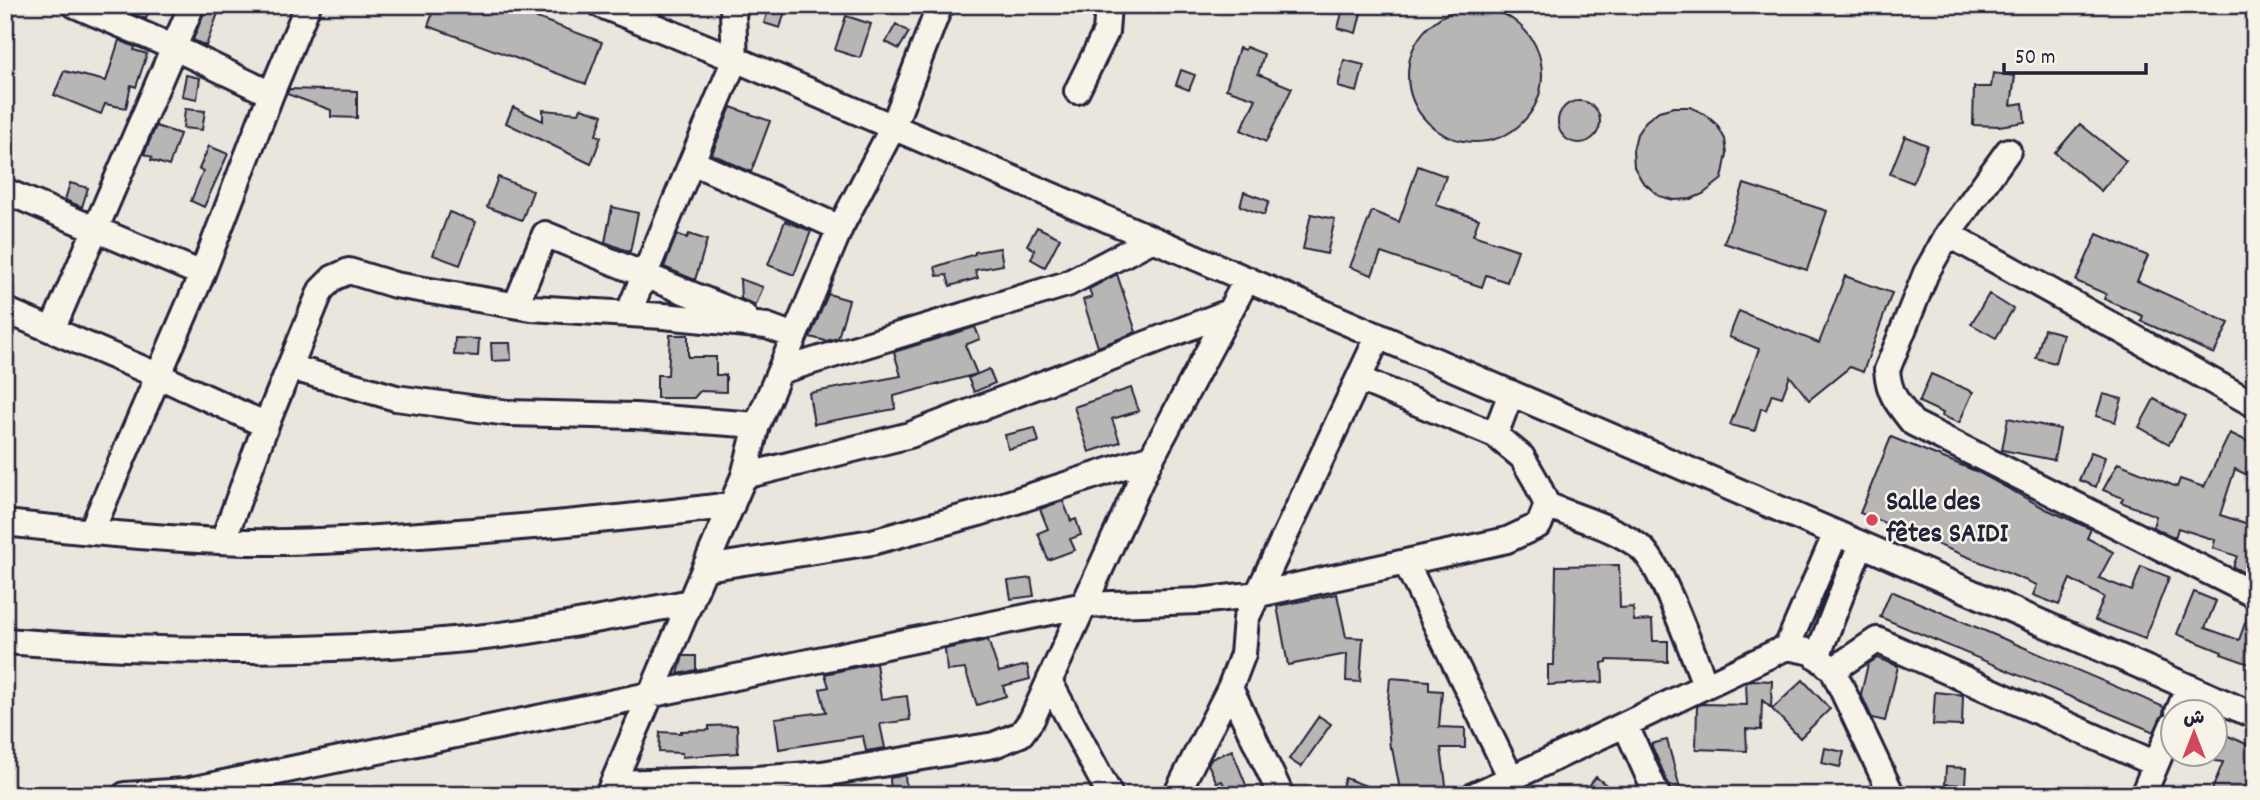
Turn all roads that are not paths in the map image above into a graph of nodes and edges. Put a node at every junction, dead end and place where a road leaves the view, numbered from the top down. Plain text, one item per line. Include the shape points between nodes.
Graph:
1 (75, 5) edge
2 (192, 5) edge
3 (308, 5) edge
4 (601, 5) edge
5 (737, 5) edge
6 (940, 5) edge
7 (1108, 5) edge
8 (173, 47) junction
9 (735, 59) junction
10 (1077, 91) dead end
11 (271, 94) junction
12 (893, 127) junction
13 (2008, 150) dead end
14 (692, 162) junction
15 (5, 191) edge
16 (95, 228) junction
17 (840, 228) junction
18 (1948, 234) junction
19 (1153, 239) junction
20 (202, 274) junction
21 (644, 275) junction
22 (1247, 279) junction
23 (516, 305) junction
24 (5, 310) edge
25 (1229, 312) junction
26 (628, 314) junction
27 (767, 326) junction
28 (52, 330) junction
29 (794, 336) junction
30 (1378, 337) junction
31 (290, 367) junction
32 (780, 371) junction
33 (157, 375) junction
34 (1359, 379) junction
35 (1511, 393) junction
36 (2255, 405) edge
37 (267, 425) junction
38 (757, 425) junction
39 (1494, 435) junction
40 (1152, 457) junction
41 (744, 476) junction
42 (732, 505) junction
43 (1547, 505) junction
44 (5, 523) edge
45 (91, 532) junction
46 (1836, 533) junction
47 (223, 541) junction
48 (1861, 544) junction
49 (1406, 563) junction
50 (706, 568) junction
51 (1259, 594) junction
52 (2255, 595) edge
53 (691, 602) junction
54 (1084, 605) junction
55 (5, 641) edge
56 (1787, 647) junction
57 (1825, 663) junction
58 (1049, 681) junction
59 (1705, 684) junction
60 (2189, 687) junction
61 (1230, 688) junction
62 (651, 694) junction
63 (2184, 698) edge
64 (2255, 716) edge
65 (1626, 726) junction
66 (2158, 759) edge
67 (2156, 764) junction
68 (1511, 778) junction
69 (610, 789) edge
70 (185, 793) edge
71 (125, 795) edge
72 (1110, 795) edge
73 (1176, 795) edge
74 (1281, 795) edge
75 (1475, 795) edge
76 (1657, 795) edge
77 (1892, 795) edge
78 (2143, 795) edge

1 - 8 street
2 - 8 street
3 - 11 street
4 - 9 street
5 - 9 street via 733,14
6 - 12 street
7 - 10 street via 1106,32
8 - 11 street
8 - 16 street
9 - 12 street
9 - 14 street
11 - 20 street
12 - 17 street
12 - 19 street
13 - 18 street
14 - 17 street
14 - 21 street
15 - 16 street
16 - 20 street
16 - 28 street
17 - 29 street
18 - 36 street
18 - 52 street via 1926,273 1887,370 1888,387 1913,423
19 - 22 street
19 - 32 street via 1067,284
20 - 33 street
21 - 23 street via 545,234
21 - 26 street
21 - 27 street
22 - 25 street
22 - 30 street
23 - 26 street
23 - 31 street via 395,285 349,271 321,290
24 - 28 street
25 - 40 street
25 - 41 street via 910,435
26 - 27 street
27 - 29 street
28 - 33 street
29 - 32 street
30 - 34 street
30 - 35 street
31 - 37 street
31 - 38 street via 397,398 508,413
32 - 38 street
33 - 37 street
33 - 45 street
34 - 39 street
34 - 51 street
35 - 39 street
35 - 46 street
37 - 47 street
38 - 41 street
39 - 43 street via 1522,457
40 - 50 street via 872,542
40 - 54 street
41 - 42 street
42 - 47 street via 419,536
42 - 50 street
43 - 49 street via 1539,525 1507,540
43 - 59 street via 1627,538 1643,550 1655,566
44 - 45 street
45 - 47 street
46 - 48 street
46 - 56 street
48 - 57 street
48 - 60 street
49 - 51 street
49 - 68 street
50 - 53 street
51 - 54 street
51 - 61 street via 1246,619 1243,654
53 - 55 street via 477,638 322,648 229,650
53 - 62 street
54 - 58 street
54 - 62 street
56 - 57 street via 1812,652
56 - 59 street
57 - 67 street via 1877,640
57 - 77 street
58 - 69 street via 1021,734 994,745 822,774
58 - 72 street
59 - 65 street
60 - 63 street
60 - 64 street
61 - 73 street
61 - 74 street
62 - 69 street
62 - 70 street
65 - 68 street
65 - 76 street
66 - 67 street
67 - 78 street
68 - 75 street
70 - 71 street

